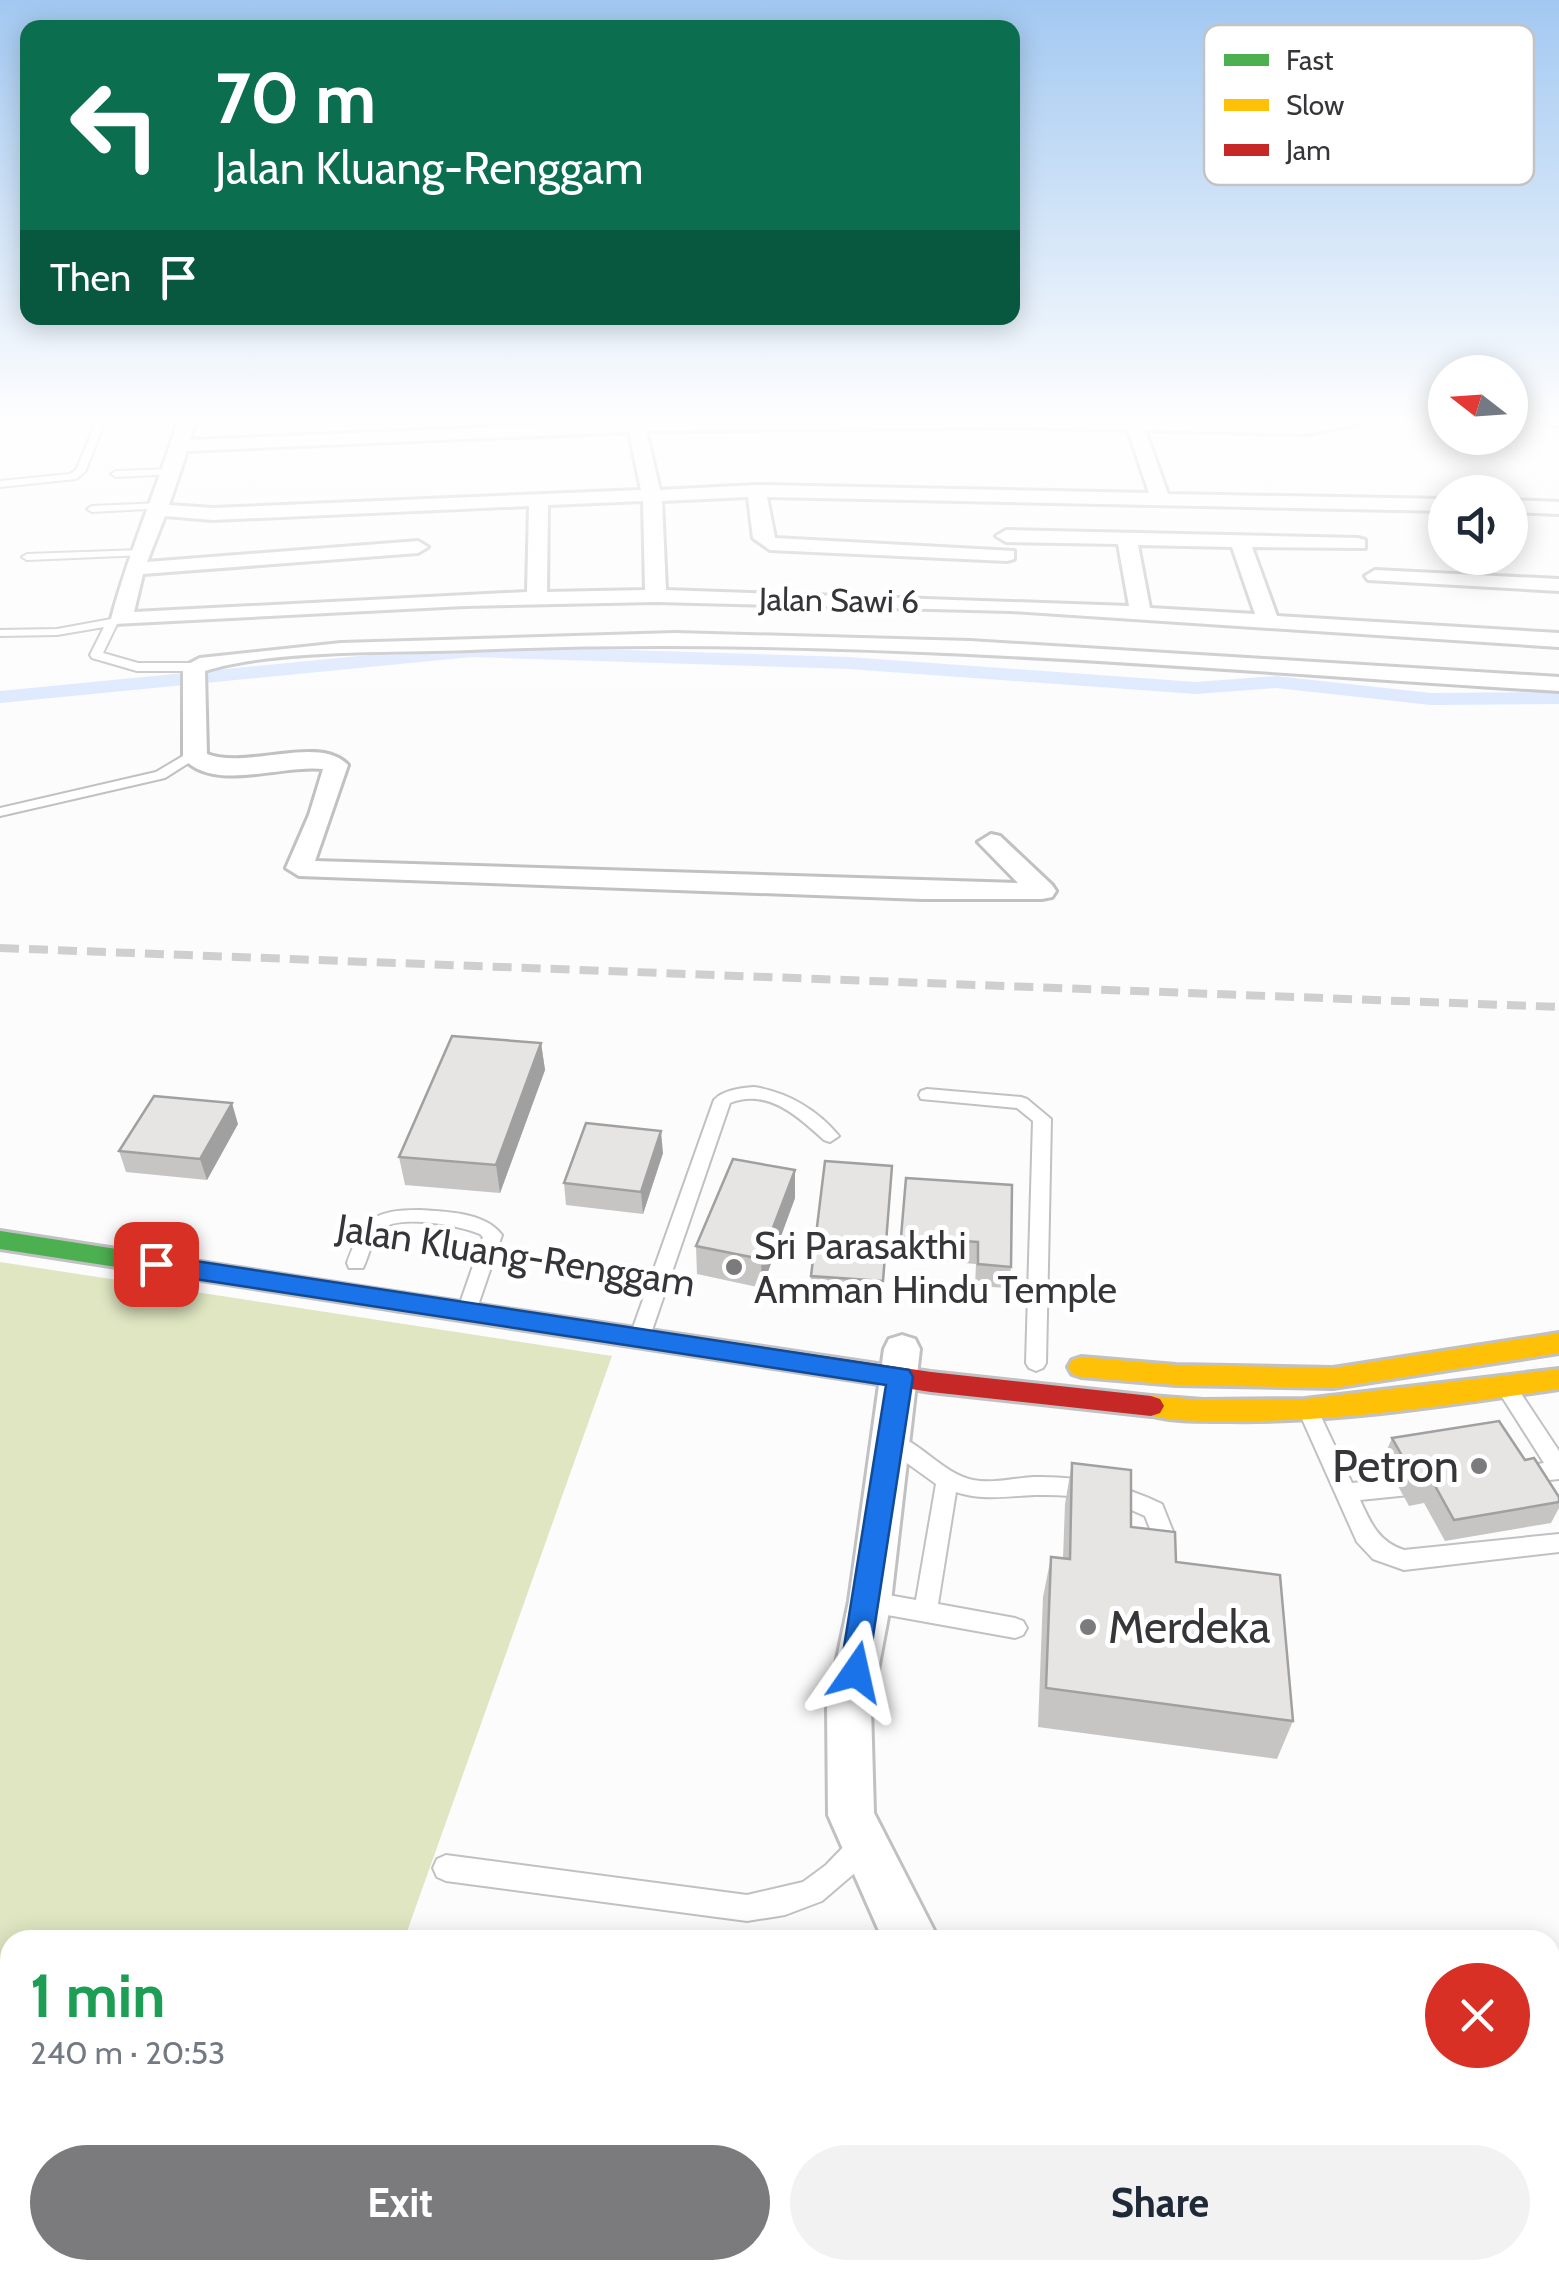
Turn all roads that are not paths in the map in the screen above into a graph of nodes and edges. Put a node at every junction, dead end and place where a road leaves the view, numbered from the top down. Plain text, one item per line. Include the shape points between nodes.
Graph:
1 (153, 523) edge
2 (538, 523) edge
3 (653, 523) edge
4 (761, 523) edge
5 (1006, 523) edge
6 (1348, 523) edge
7 (1127, 540) junction
8 (1240, 542) junction
9 (1358, 544) junction
10 (418, 548) dead end
11 (27, 557) dead end
12 (137, 561) junction
13 (1009, 571) junction
14 (1492, 575) edge
15 (1374, 576) junction
16 (1496, 582) junction
17 (1559, 586) edge
18 (656, 596) junction
19 (537, 597) junction
20 (1141, 616) junction
21 (118, 620) junction
22 (1268, 623) junction
23 (1403, 631) junction
24 (0, 632) edge
25 (1559, 640) edge
26 (194, 675) junction
27 (1559, 684) edge
28 (193, 754) junction
29 (0, 812) edge
30 (991, 842) dead end
31 (926, 1094) dead end
32 (830, 1136) dead end
33 (0, 1240) edge
34 (355, 1263) dead end
35 (639, 1310) junction
36 (467, 1312) junction
37 (674, 1316) dead end
38 (639, 1339) junction
39 (1559, 1343) edge
40 (902, 1356) junction
41 (1027, 1362) joint
42 (1559, 1379) edge
43 (1506, 1388) junction
44 (1310, 1412) junction
45 (893, 1442) junction
46 (1559, 1469) edge
47 (1501, 1476) edge
48 (947, 1480) junction
49 (1442, 1483) edge
50 (1346, 1494) junction
51 (1163, 1534) edge
52 (1559, 1543) edge
53 (870, 1602) junction
54 (925, 1612) junction
55 (1015, 1628) dead end
56 (862, 1845) junction
57 (446, 1868) dead end
58 (904, 1930) edge

1 - 12 street
2 - 19 street
3 - 18 street
4 - 13 street via 770,544
5 - 13 street
6 - 9 street
7 - 8 street
7 - 13 street
7 - 20 street
8 - 9 street
8 - 22 street
9 - 15 street
10 - 12 street
11 - 12 lane
12 - 21 street
13 - 18 street, Jalan Sawi 6
13 - 20 street, Jalan Sawi 6
14 - 16 street
15 - 16 street
15 - 23 street
16 - 17 street
18 - 19 street, Jalan Sawi 6
19 - 21 street, Jalan Sawi 6
20 - 22 street, Jalan Sawi 6
21 - 24 lane via 43,633
21 - 26 lane via 96,654
22 - 23 street, Jalan Sawi 6
23 - 25 street, Jalan Sawi 6
26 - 27 street via 362,648 641,637
26 - 28 street
28 - 29 lane via 160,774
28 - 30 street via 211,764 336,765 299,868 1042,891
31 - 41 lane via 1021,1103 1042,1119
32 - 35 lane via 785,1097 723,1100
33 - 36 main road, Jalan Kluang-Renggam
34 - 36 lane via 372,1227 396,1214 482,1224 494,1235
35 - 37 main road, Jalan Kluang-Renggam
35 - 38 lane
36 - 38 main road, Jalan Kluang-Renggam
38 - 40 main road, Jalan Kluang-Renggam
39 - 41 main road via 1332,1378 1176,1375
40 - 44 main road, Jalan Kluang-Renggam via 1218,1414
40 - 45 street
42 - 43 main road, Jalan Kluang-Renggam
43 - 44 main road, Jalan Kluang-Renggam
43 - 46 lane
44 - 50 lane
45 - 48 lane
45 - 53 street
46 - 47 lane
48 - 51 lane via 979,1494 1035,1486 1126,1496 1154,1510
48 - 54 lane
49 - 50 lane
50 - 52 lane via 1364,1535 1381,1552 1404,1560
53 - 54 lane
53 - 56 street via 849,1707 851,1814
54 - 55 lane
56 - 57 lane via 832,1880 797,1902 747,1908
56 - 58 street

